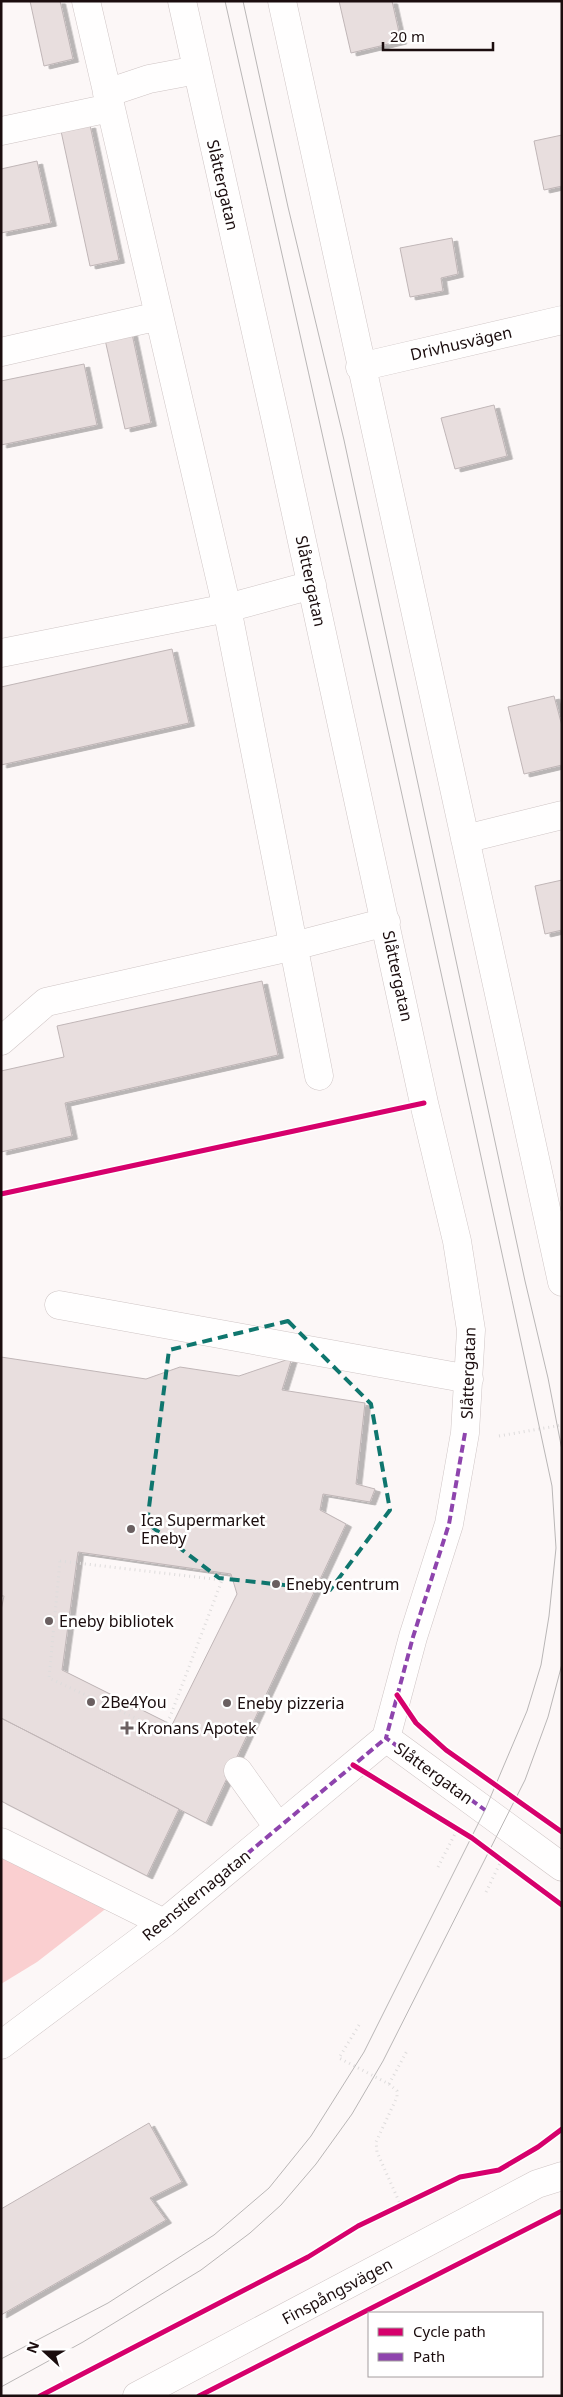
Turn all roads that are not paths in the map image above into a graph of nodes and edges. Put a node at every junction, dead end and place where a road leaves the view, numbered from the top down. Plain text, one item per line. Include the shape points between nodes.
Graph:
1 (86, 1) edge
2 (182, 1) edge
3 (282, 1) edge
4 (197, 70) junction
5 (109, 101) junction
6 (1, 131) edge
7 (159, 316) junction
8 (562, 320) edge
9 (1, 352) edge
10 (360, 367) junction
11 (312, 585) junction
12 (227, 608) junction
13 (1, 653) edge
14 (562, 815) edge
15 (466, 839) junction
16 (386, 922) junction
17 (294, 946) junction
18 (1, 1041) edge
19 (319, 1076) dead end
20 (562, 1282) edge
21 (59, 1305) dead end
22 (469, 1379) junction
23 (386, 1738) junction
24 (238, 1771) dead end
25 (278, 1828) junction
26 (1, 1842) edge
27 (562, 1867) edge
28 (164, 1923) junction
29 (1, 2045) edge
30 (562, 2162) edge
31 (550, 2180) edge
32 (137, 2396) edge

1 - 5 street
2 - 4 street, Slåttergatan
3 - 10 street
4 - 5 street via 149,79
4 - 11 street, Slåttergatan
5 - 6 street
5 - 7 street
7 - 9 street
7 - 12 street
8 - 10 street, Drivhusvägen
10 - 15 street
11 - 12 street
11 - 16 street, Slåttergatan
12 - 13 street
12 - 17 street
14 - 15 street
15 - 20 street
16 - 17 street
16 - 22 street, Slåttergatan via 457,1241 472,1330
17 - 18 street via 46,1002
17 - 19 street
21 - 22 street
22 - 23 street, Slåttergatan via 464,1442 449,1524
23 - 25 street, Reenstiernagatan
23 - 27 street, Slåttergatan
24 - 25 street
25 - 28 street, Reenstiernagatan
26 - 28 street
28 - 29 street, Reenstiernagatan
30 - 31 street, Finspångsvägen
31 - 32 street, Finspångsvägen

